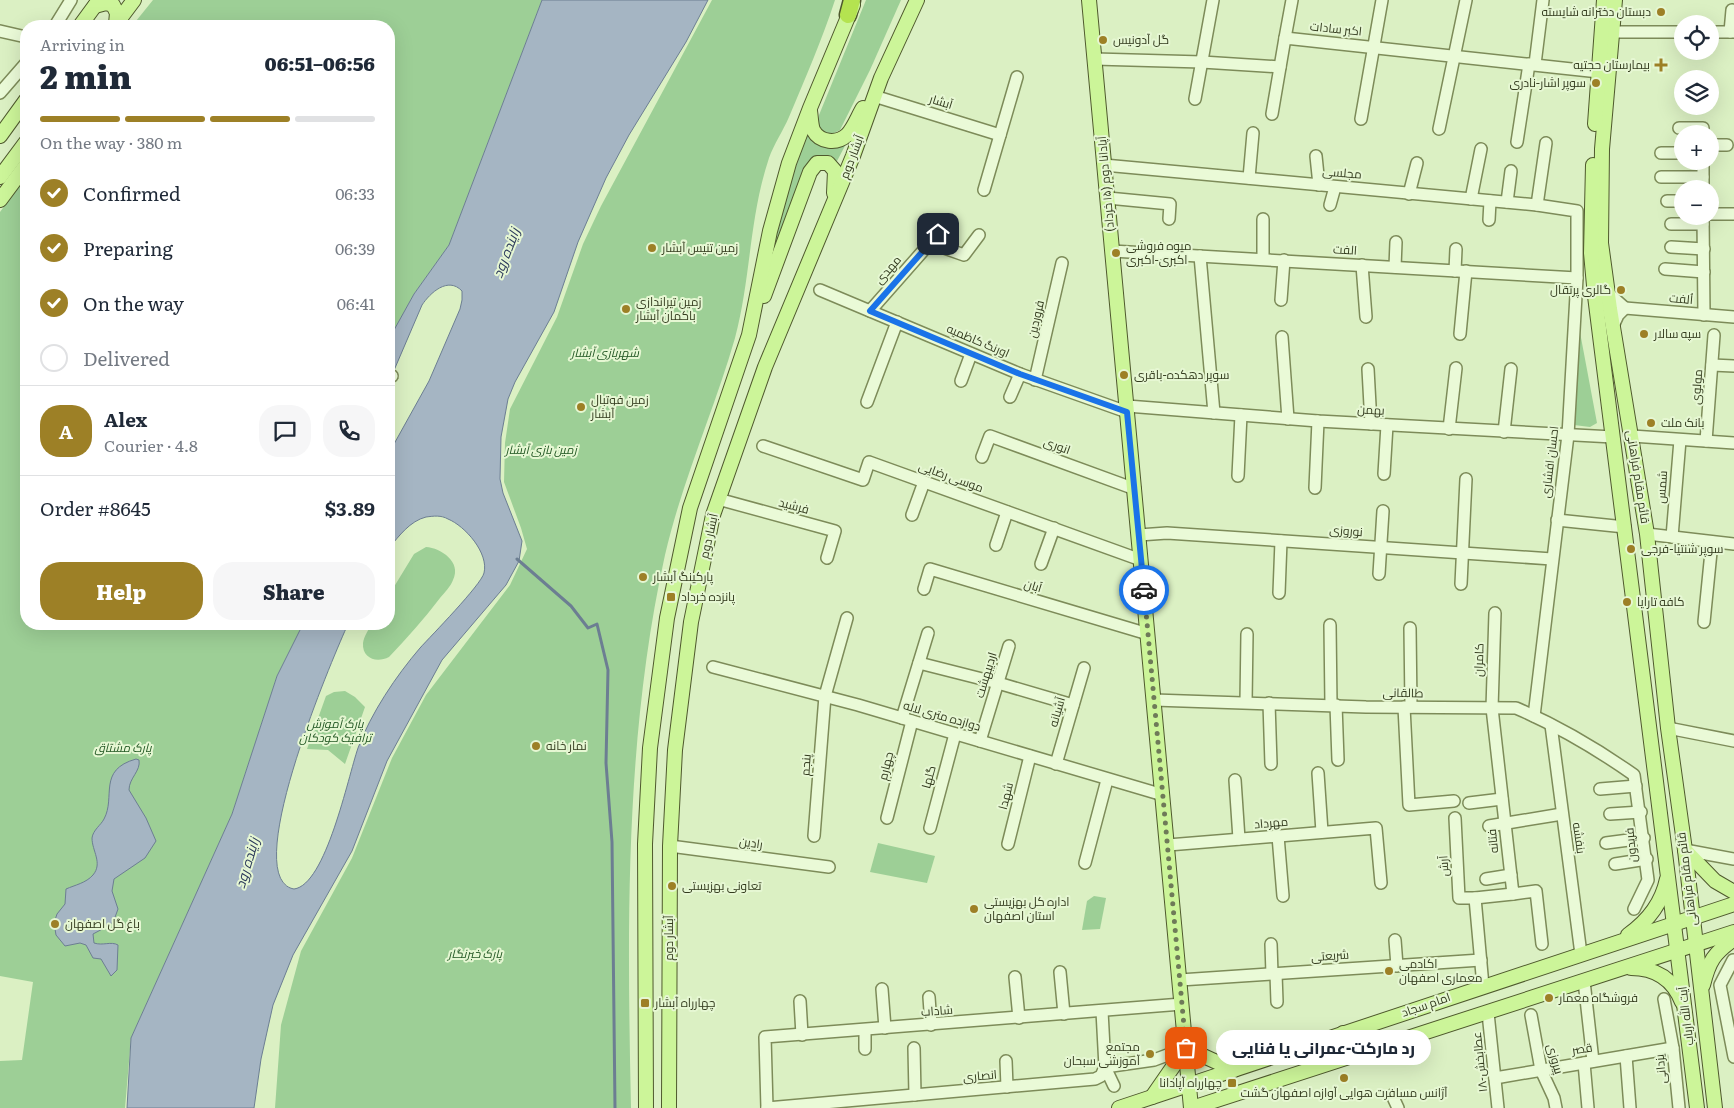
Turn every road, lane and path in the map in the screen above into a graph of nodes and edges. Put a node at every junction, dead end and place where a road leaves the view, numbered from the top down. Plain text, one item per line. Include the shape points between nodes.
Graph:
1 (71, 0) edge
2 (134, 0) edge
3 (917, 0) edge
4 (1089, 0) edge
5 (1213, 0) edge
6 (1292, 0) edge
7 (1382, 0) edge
8 (1466, 0) edge
9 (1543, 0) edge
10 (1604, 0) edge
11 (1616, 0) edge
12 (97, 3) edge
13 (852, 5) edge
14 (1732, 10) dead end
15 (59, 20) edge
16 (84, 20) edge
17 (116, 20) edge
18 (119, 20) edge
19 (0, 31) edge
20 (1612, 32) junction
21 (1674, 32) edge
22 (1719, 32) edge
23 (1732, 32) edge
24 (20, 36) edge
25 (1285, 38) junction
26 (1374, 47) junction
27 (1454, 56) junction
28 (1095, 59) junction
29 (1202, 62) junction
30 (1532, 64) junction
31 (1280, 67) junction
32 (20, 70) edge
33 (1599, 72) junction
34 (1018, 77) dead end
35 (881, 78) junction
36 (0, 93) edge
37 (874, 96) junction
38 (1195, 99) dead end
39 (20, 107) edge
40 (810, 108) junction
41 (1272, 114) dead end
42 (1703, 116) dead end
43 (1361, 119) dead end
44 (1703, 125) edge
45 (2, 128) edge
46 (1439, 129) dead end
47 (1253, 133) dead end
48 (1000, 135) junction
49 (1517, 142) dead end
50 (1546, 143) dead end
51 (1719, 145) edge
52 (1727, 145) dead end
53 (1481, 149) dead end
54 (20, 150) edge
55 (1661, 153) dead end
56 (1674, 153) edge
57 (1316, 156) dead end
58 (1417, 162) dead end
59 (1104, 165) junction
60 (1511, 172) dead end
61 (20, 173) edge
62 (0, 177) edge
63 (1661, 177) dead end
64 (1249, 178) junction
65 (1682, 180) edge
66 (1319, 185) junction
67 (1335, 186) junction
68 (984, 190) dead end
69 (1410, 194) junction
70 (1108, 198) junction
71 (1471, 199) junction
72 (0, 200) edge
73 (834, 201) junction
74 (1490, 201) junction
75 (1667, 201) dead end
76 (1674, 201) edge
77 (1507, 202) junction
78 (1330, 205) dead end
79 (1537, 205) junction
80 (1577, 211) joint
81 (1719, 214) edge
82 (1734, 214) edge
83 (1169, 219) dead end
84 (1263, 219) dead end
85 (1489, 220) dead end
86 (1671, 224) dead end
87 (1674, 224) edge
88 (1703, 225) edge
89 (945, 226) dead end
90 (979, 235) dead end
91 (1396, 242) dead end
92 (930, 243) junction
93 (1671, 247) dead end
94 (1456, 249) dead end
95 (1704, 249) junction
96 (1112, 251) junction
97 (1200, 256) junction
98 (1263, 259) junction
99 (1284, 260) junction
100 (1062, 263) dead end
101 (1362, 265) junction
102 (1395, 267) junction
103 (1665, 269) dead end
104 (1460, 271) junction
105 (1704, 272) junction
106 (1577, 278) junction
107 (820, 290) dead end
108 (1607, 292) junction
109 (1281, 300) dead end
110 (1625, 308) junction
111 (870, 311) junction
112 (1704, 315) junction
113 (1734, 317) edge
114 (1366, 318) dead end
115 (897, 322) junction
116 (1613, 326) junction
117 (1460, 334) dead end
118 (749, 335) junction
119 (1714, 335) dead end
120 (1282, 337) dead end
121 (971, 354) junction
122 (1712, 365) junction
123 (1734, 366) edge
124 (1456, 368) dead end
125 (1511, 368) dead end
126 (1368, 369) dead end
127 (1020, 374) junction
128 (1035, 380) junction
129 (961, 381) dead end
130 (1010, 397) dead end
131 (867, 402) dead end
132 (1127, 409) junction
133 (1214, 413) junction
134 (1241, 415) junction
135 (1288, 418) junction
136 (1318, 421) junction
137 (1370, 424) junction
138 (1387, 425) junction
139 (1449, 428) junction
140 (1504, 432) junction
141 (1568, 435) junction
142 (1632, 436) junction
143 (1614, 437) junction
144 (1680, 440) junction
145 (786, 441) dead end
146 (1706, 441) junction
147 (1734, 443) edge
148 (763, 446) dead end
149 (781, 452) junction
150 (982, 457) dead end
151 (1384, 474) dead end
152 (1238, 476) dead end
153 (1466, 479) dead end
154 (924, 482) junction
155 (1315, 488) dead end
156 (1135, 489) junction
157 (718, 500) junction
158 (1382, 511) dead end
159 (1007, 512) junction
160 (912, 515) dead end
161 (1556, 520) junction
162 (1054, 528) junction
163 (1625, 528) junction
164 (1139, 534) junction
165 (1647, 534) junction
166 (1672, 537) junction
167 (1281, 541) junction
168 (1712, 542) junction
169 (1734, 544) edge
170 (996, 545) dead end
171 (1380, 548) junction
172 (1463, 553) junction
173 (827, 558) dead end
174 (1552, 559) junction
175 (1141, 560) junction
176 (1041, 564) dead end
177 (1379, 574) dead end
178 (1461, 584) dead end
179 (924, 589) dead end
180 (1278, 593) dead end
181 (1494, 613) dead end
182 (847, 618) dead end
183 (1704, 622) dead end
184 (1330, 625) dead end
185 (1410, 628) dead end
186 (928, 633) dead end
187 (1148, 634) junction
188 (1247, 634) dead end
189 (1010, 646) dead end
190 (919, 663) junction
191 (713, 667) dead end
192 (1084, 668) dead end
193 (998, 683) junction
194 (825, 696) junction
195 (1154, 700) junction
196 (1246, 702) junction
197 (1269, 703) junction
198 (1073, 705) junction
199 (1334, 705) junction
200 (1407, 707) junction
201 (1492, 708) junction
202 (1534, 716) junction
203 (907, 720) junction
204 (1551, 724) junction
205 (1668, 728) junction
206 (955, 734) junction
207 (980, 741) junction
208 (1734, 741) edge
209 (1030, 756) junction
210 (1338, 760) dead end
211 (1056, 764) junction
212 (1272, 764) dead end
213 (1318, 773) dead end
214 (1106, 780) junction
215 (1235, 780) dead end
216 (1635, 780) junction
217 (1600, 789) dead end
218 (1163, 795) junction
219 (1502, 799) junction
220 (1454, 801) dead end
221 (1469, 803) dead end
222 (1641, 812) junction
223 (1562, 814) junction
224 (1610, 814) dead end
225 (887, 818) dead end
226 (1455, 818) dead end
227 (1505, 824) junction
228 (1489, 826) dead end
229 (930, 828) dead end
230 (1322, 832) junction
231 (814, 836) dead end
232 (1278, 836) junction
233 (1644, 838) junction
234 (1239, 840) junction
235 (1665, 842) junction
236 (1606, 843) dead end
237 (1008, 844) dead end
238 (1168, 845) junction
239 (1683, 845) junction
240 (670, 846) junction
241 (1647, 859) junction
242 (1734, 859) edge
243 (1085, 863) dead end
244 (1615, 864) dead end
245 (829, 867) dead end
246 (1669, 871) junction
247 (1511, 875) junction
248 (1486, 879) dead end
249 (1381, 883) dead end
250 (1734, 892) edge
251 (1513, 894) junction
252 (1283, 896) dead end
253 (1475, 898) junction
254 (1734, 904) edge
255 (1634, 909) dead end
256 (1691, 919) junction
257 (1676, 924) junction
258 (1734, 932) edge
259 (1734, 939) edge
260 (1396, 940) dead end
261 (1618, 942) junction
262 (1271, 944) dead end
263 (1542, 944) dead end
264 (1695, 949) junction
265 (1679, 950) junction
266 (1581, 954) junction
267 (1481, 960) junction
268 (1733, 960) edge
269 (1397, 966) junction
270 (1623, 968) junction
271 (1060, 972) dead end
272 (1274, 974) junction
273 (1015, 977) dead end
274 (1180, 980) junction
275 (1584, 981) junction
276 (1483, 986) junction
277 (882, 989) dead end
278 (929, 997) dead end
279 (1664, 998) dead end
280 (800, 1001) dead end
281 (1277, 1002) dead end
282 (1702, 1003) junction
283 (1182, 1004) junction
284 (1686, 1010) junction
285 (1102, 1011) junction
286 (1488, 1013) junction
287 (1064, 1014) junction
288 (1531, 1015) dead end
289 (1019, 1018) junction
290 (931, 1025) junction
291 (885, 1028) junction
292 (864, 1030) junction
293 (1343, 1033) junction
294 (802, 1035) junction
295 (1733, 1038) edge
296 (914, 1048) dead end
297 (1186, 1048) junction
298 (1673, 1048) junction
299 (865, 1049) dead end
300 (1626, 1056) junction
301 (1352, 1057) junction
302 (1734, 1057) edge
303 (1006, 1060) dead end
304 (1589, 1062) junction
305 (1106, 1067) junction
306 (1234, 1070) junction
307 (1541, 1070) junction
308 (645, 1077) junction
309 (669, 1078) junction
310 (1495, 1078) junction
311 (1189, 1085) junction
312 (1114, 1086) dead end
313 (1007, 1087) junction
314 (915, 1095) junction
315 (1392, 1095) dead end
316 (1152, 1097) junction
317 (1228, 1097) junction
318 (646, 1108) edge
319 (669, 1108) edge
320 (767, 1108) edge
321 (1119, 1108) edge
322 (1191, 1108) edge
323 (1215, 1108) edge
324 (1398, 1108) edge
325 (1498, 1108) edge
326 (1556, 1108) edge
327 (1588, 1108) edge
328 (1630, 1108) edge
329 (1679, 1108) edge
330 (1698, 1108) edge
331 (1714, 1108) edge

1 - 15 street
2 - 18 main road
3 - 35 main road, آبشار دوم
4 - 28 main road, آپادانا دوم (۱۵ خرداد)
5 - 29 street
6 - 25 street
7 - 26 street
8 - 27 street
9 - 30 street
10 - 33 main road, قائم مقام فراهانی
11 - 20 main road, قائم مقام فراهانی
12 - 16 main road
12 - 17 main road via 113,5
13 - 40 main road, آبشار دوم
14 - 23 street
19 - 24 street
20 - 21 street
20 - 108 main road, قائم مقام فراهانی via 1602,148 1601,243
22 - 23 street
25 - 26 street, اکبر سادات
25 - 31 street
26 - 27 street, اکبر سادات
26 - 43 street
27 - 30 street, اکبر سادات
27 - 46 street
28 - 29 street
28 - 59 main road, آپادانا دوم (۱۵ خرداد)
29 - 31 street
29 - 38 street
30 - 33 street, اکبر سادات
30 - 49 street
31 - 41 street
32 - 36 street
33 - 143 main road, قائم مقام فراهانی via 1591,254
34 - 48 street
35 - 37 main road, آبشار دوم
35 - 40 main road via 848,134 840,140 820,138 813,130
37 - 48 street, آبشار
37 - 73 main road, آبشار دوم
39 - 45 main road
40 - 118 main road, آبشار دوم via 789,163 770,231
42 - 44 street
47 - 64 street
48 - 68 street
50 - 79 street
51 - 52 street
53 - 71 street
54 - 62 main road
55 - 56 street
57 - 66 street
58 - 69 street
59 - 64 street, مجلسی
59 - 70 main road, آپادانا دوم (۱۵ خرداد)
60 - 77 street
61 - 72 main road
63 - 65 street
64 - 66 street, مجلسی
66 - 67 street, مجلسی
67 - 69 street, مجلسی
67 - 78 street
69 - 71 street, مجلسی
70 - 83 street via 1170,204
70 - 96 main road, آپادانا دوم (۱۵ خرداد)
71 - 74 street, مجلسی
73 - 118 main road via 835,171 828,163 817,163 810,172
73 - 157 main road, آبشار دوم via 765,367
74 - 77 street, مجلسی
74 - 85 street
75 - 76 street
77 - 79 street, مجلسی
79 - 80 street, مجلسی
80 - 106 street, احسان افشاری
81 - 82 street
84 - 98 street
86 - 87 street
88 - 95 street
89 - 92 street, مهدی
90 - 92 street via 964,255
91 - 102 street
92 - 111 street, مهدی
93 - 95 street
94 - 104 street
95 - 105 street
96 - 97 street, الفت
96 - 132 main road, آپادانا دوم (۱۵ خرداد)
97 - 98 street, الفت
97 - 133 street
98 - 99 street, الفت
99 - 101 street, الفت
99 - 109 street
100 - 128 street, فروردین
101 - 102 street, الفت
101 - 114 street
102 - 104 street, الفت
103 - 105 street
104 - 106 street, الفت
104 - 117 street
105 - 112 street
106 - 141 street, احسان افشاری
107 - 111 street, اورنگ کاظمیه
108 - 110 street
108 - 116 main road, قائم مقام فراهانی
110 - 112 street, اُلفت
110 - 116 street
111 - 115 street, اورنگ کاظمیه
112 - 113 street, اُلفت
115 - 121 street, اورنگ کاظمیه
115 - 131 street
116 - 142 main road, قائم مقام فراهانی
118 - 308 main road, آبشار دوم via 690,508 667,618 650,748 645,844
119 - 122 street, مولوی
120 - 135 street
121 - 127 street, اورنگ کاظمیه
121 - 129 street
122 - 123 street
122 - 146 street, مولوی
124 - 139 street
125 - 140 street
126 - 137 street
127 - 128 street, اورنگ کاظمیه
127 - 130 street
128 - 132 street, اورنگ کاظمیه
132 - 133 street, بهمن
132 - 156 main road, آپادانا دوم (۱۵ خرداد)
133 - 134 street, بهمن
134 - 135 street, بهمن
134 - 152 street
135 - 136 street, بهمن
136 - 137 street, بهمن
136 - 155 street
137 - 138 street, بهمن
138 - 139 street, بهمن
138 - 151 street
139 - 140 street, بهمن
140 - 141 street, بهمن
141 - 143 street, بهمن
141 - 161 street, احسان افشاری
142 - 143 main road
142 - 144 street
142 - 165 main road, قائم مقام فراهانی
143 - 163 main road, قائم مقام فراهانی
144 - 146 street
144 - 166 street, شمس
145 - 149 street
146 - 147 street
148 - 149 street, موسی رضایی
149 - 154 street, موسی رضایی via 863,480 869,462
150 - 156 street, انوری via 990,436
153 - 172 street
154 - 159 street, موسی رضایی
154 - 160 street
156 - 164 main road, آپادانا دوم (۱۵ خرداد)
157 - 173 street, فرشید via 835,531
157 - 240 main road, آبشار دوم via 691,622 674,750
158 - 171 street
159 - 162 street, موسی رضایی
159 - 170 street
161 - 163 street
161 - 174 street, احسان افشاری
162 - 175 street, موسی رضایی
162 - 176 street
163 - 235 main road, قائم مقام فراهانی
164 - 167 street, نوروزی
164 - 175 main road, آپادانا دوم (۱۵ خرداد)
165 - 166 street
165 - 205 main road, قائم مقام فراهانی
166 - 168 street
167 - 171 street, نوروزی
167 - 180 street
168 - 169 street
168 - 183 street
171 - 172 street, نوروزی
171 - 177 street
172 - 174 street, نوروزی
172 - 178 street
174 - 202 street, احسان افشاری
175 - 187 main road, آپادانا دوم (۱۵ خرداد)
179 - 187 street, آبان via 930,569
181 - 201 street, کامران
182 - 194 street, پنجم
184 - 199 street
185 - 200 street
186 - 190 street, چهارم
187 - 195 main road, آپادانا دوم (۱۵ خرداد)
188 - 196 street
189 - 193 street, اردیبهشت
190 - 193 street
190 - 203 street, چهارم
191 - 194 street, دوازده متری لاله
192 - 198 street, آشیانه
193 - 198 street
193 - 207 street, اردیبهشت
194 - 203 street, دوازده متری لاله
194 - 231 street, پنجم
195 - 196 street, طالقانی
195 - 218 main road, آپادانا دوم (۱۵ خرداد)
196 - 197 street, طالقانی
197 - 199 street, طالقانی
197 - 212 street
198 - 211 street, آشیانه
199 - 200 street, طالقانی
199 - 210 street
200 - 201 street, طالقانی
200 - 220 street via 1410,805
201 - 202 street, طالقانی via 1516,708
201 - 219 street, فتانه
202 - 204 street, طالقانی
203 - 206 street, دوازده متری لاله
203 - 225 street, چهارم
204 - 216 street, طالقانی via 1597,749
204 - 223 street, بنفشه
205 - 208 street
205 - 239 main road, قائم مقام فراهانی
206 - 207 street, دوازده متری لاله
206 - 229 street, گلها
207 - 209 street, دوازده متری لاله
209 - 211 street, دوازده متری لاله
209 - 237 street, شهدا
211 - 214 street, دوازده متری لاله
213 - 230 street
214 - 218 street, دوازده متری لاله
214 - 243 street
215 - 234 street
216 - 217 street
216 - 222 street, فریدون
218 - 238 main road, آپادانا دوم (۱۵ خرداد)
219 - 221 street
219 - 227 street, فتانه
222 - 224 street
222 - 233 street, فریدون
223 - 227 street
223 - 266 street, بنفشه
226 - 253 street, آرش via 1459,898
227 - 228 street
227 - 247 street, فتانه
230 - 232 street, مهرداد
230 - 249 street, مهرداد via 1376,828
232 - 234 street, مهرداد
232 - 252 street
233 - 236 street
233 - 241 street, فریدون
234 - 238 street, مهرداد
235 - 239 main road via 1670,848 1677,849
235 - 246 main road, قائم مقام فراهانی
238 - 274 main road, آپادانا دوم (۱۵ خرداد)
239 - 242 street
239 - 250 main road via 1715,882
239 - 256 main road, قائم مقام فراهانی
240 - 245 street, رادین
240 - 309 main road, آبشار دوم
241 - 244 street
241 - 255 street, فریدون via 1648,880
246 - 257 main road, قائم مقام فراهانی
246 - 261 main road via 1657,906 1642,925
247 - 248 street
247 - 251 street, فتانه
251 - 253 street
251 - 263 street via 1536,891
253 - 267 street
254 - 256 main road, امام سجاد
256 - 257 main road, امام سجاد
256 - 264 main road, قائم مقام فراهانی
257 - 261 main road, امام سجاد
257 - 265 main road, آیت الله ارباب
258 - 264 main road
259 - 282 main road via 1717,952 1708,966 1702,986
260 - 269 street
261 - 266 main road, امام سجاد
262 - 272 street
264 - 265 main road
264 - 282 main road, آیت الله ارباب
265 - 270 main road
265 - 284 main road, آیت الله ارباب
266 - 276 main road, امام سجاد
267 - 269 street, شریعتی
267 - 276 street
268 - 295 street via 1720,984
269 - 272 street, شریعتی
270 - 275 main road
270 - 284 main road via 1645,968 1668,980 1679,993
271 - 287 street
272 - 274 street, شریعتی
272 - 281 street
273 - 289 street
274 - 283 main road, آپادانا دوم (۱۵ خرداد)
275 - 286 main road
275 - 304 street
276 - 293 main road, امام سجاد
277 - 291 street
278 - 290 street
279 - 298 street, یزدانی
280 - 294 street
282 - 331 main road, آیت الله ارباب
283 - 285 street, شاداب
283 - 297 main road, آپادانا دوم (۱۵ خرداد)
284 - 330 main road, آیت الله ارباب
285 - 287 street, شاداب
285 - 305 street
286 - 301 main road
286 - 310 street, ۱۸-عطابخش
287 - 289 street, شاداب
288 - 307 street, پیروزی
289 - 290 street, شاداب
290 - 291 street, شاداب
291 - 292 street, شاداب
292 - 294 street, شاداب
292 - 299 street
293 - 301 main road
293 - 306 main road, امام سجاد
294 - 320 street, شاداب via 764,1038
295 - 302 street
296 - 314 street
297 - 305 street, انصاری via 1154,1060
297 - 306 main road
297 - 311 main road, آپادانا دوم (۱۵ خرداد)
297 - 316 main road
298 - 300 street, قصر
298 - 329 street, یزدانی
300 - 304 street, قصر
300 - 328 street
301 - 317 main road
303 - 313 street
304 - 307 street, قصر
304 - 327 street
305 - 312 street
305 - 313 street, انصاری via 1102,1076 1095,1080
306 - 311 main road, امام سجاد
307 - 310 street, قصر
307 - 326 street, پیروزی
308 - 309 main road
308 - 318 main road, آبشار دوم
309 - 319 main road, آبشار دوم
310 - 325 street, ۱۸-عطابخش
311 - 316 main road, امام سجاد
311 - 322 main road
313 - 314 street, انصاری
314 - 320 street, انصاری
315 - 324 street
316 - 321 main road, امام سجاد
317 - 322 main road
317 - 323 main road

